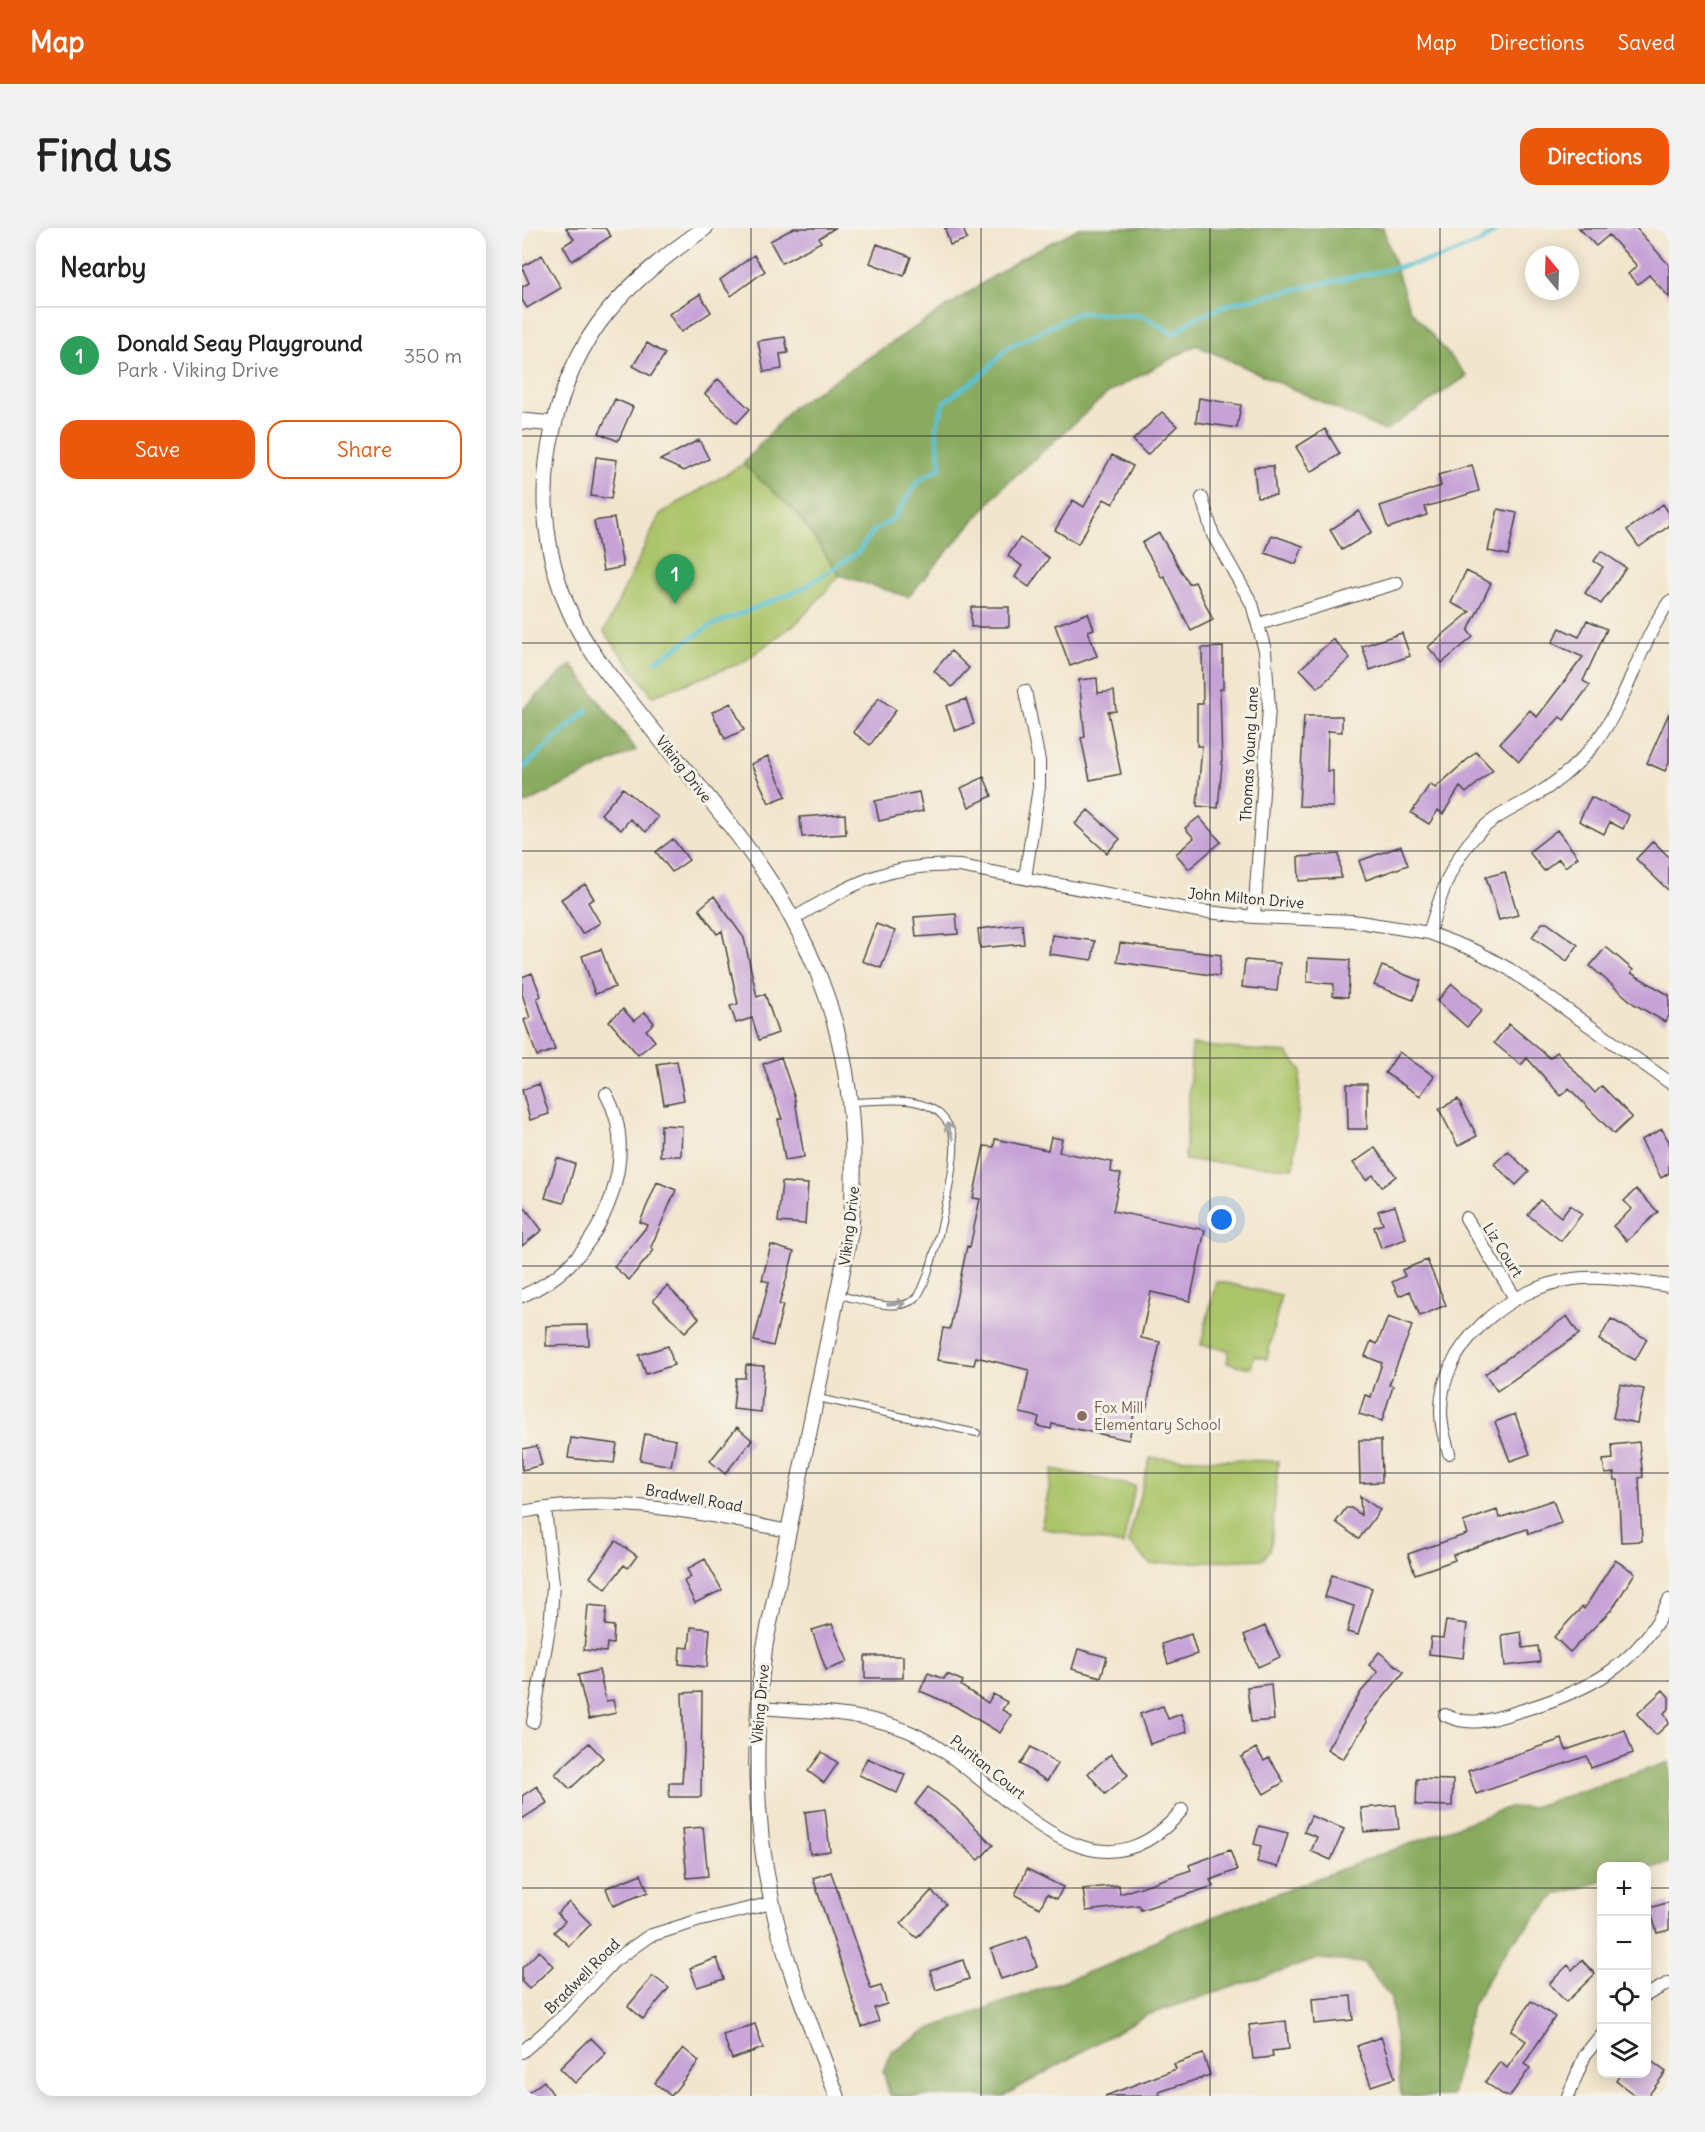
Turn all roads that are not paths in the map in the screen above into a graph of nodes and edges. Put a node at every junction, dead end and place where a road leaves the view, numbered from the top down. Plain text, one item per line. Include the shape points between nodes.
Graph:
1 (705, 228) edge
2 (522, 421) edge
3 (554, 424) junction
4 (1202, 498) dead end
5 (1396, 583) dead end
6 (1669, 602) edge
7 (1259, 624) junction
8 (1025, 691) dead end
9 (1025, 878) junction
10 (1254, 917) junction
11 (793, 919) junction
12 (1429, 933) junction
13 (1669, 1082) edge
14 (606, 1094) dead end
15 (851, 1102) junction
16 (1466, 1218) dead end
17 (1669, 1286) edge
18 (839, 1295) junction
19 (522, 1296) edge
20 (1515, 1298) junction
21 (817, 1397) junction
22 (976, 1433) dead end
23 (1449, 1453) dead end
24 (546, 1508) junction
25 (522, 1512) edge
26 (789, 1531) junction
27 (1669, 1599) edge
28 (758, 1708) junction
29 (1445, 1715) dead end
30 (533, 1722) dead end
31 (1182, 1810) dead end
32 (772, 1903) junction
33 (1669, 1983) edge
34 (1651, 1993) edge
35 (1597, 2040) edge
36 (522, 2052) edge
37 (837, 2096) edge
38 (1568, 2096) edge

1 - 3 street, Viking Drive via 636,279 609,308 571,370
2 - 3 street
3 - 11 street, Viking Drive via 544,476 547,532 560,586 576,624 612,677 756,861
4 - 7 street, Thomas Young Lane via 1213,535 1239,577
5 - 7 street
6 - 12 street via 1611,722 1567,772 1476,834 1446,880
7 - 10 street, Thomas Young Lane via 1269,708
8 - 9 street via 1039,761 1039,787
9 - 10 street, John Milton Drive
9 - 11 street, John Milton Drive via 960,866 902,867 847,886
10 - 12 street, John Milton Drive via 1353,921
11 - 15 street, Viking Drive via 831,1008
12 - 13 street, John Milton Drive via 1509,969
14 - 19 street via 619,1123 622,1142 612,1194 601,1220 568,1267
15 - 18 street, Viking Drive via 855,1174 851,1229
18 -> 15 lane via 897,1305 921,1292 931,1269 954,1149 948,1125 933,1109 907,1101
16 - 20 street, Liz Court
17 - 20 street via 1574,1279
18 - 21 street, Viking Drive
20 - 23 street via 1481,1324 1455,1361 1445,1384 1441,1412
21 - 22 lane
21 - 26 street, Viking Drive
24 - 25 street, Bradwell Road
24 - 26 street, Bradwell Road via 642,1504
24 - 30 street via 553,1584
26 - 28 street, Viking Drive via 765,1645
27 - 29 street via 1650,1633 1633,1653 1590,1686 1485,1722
28 - 31 street, Puritan Court via 853,1716 909,1731 958,1760 1038,1827 1087,1848 1107,1850 1140,1844 1156,1836
28 - 32 street, Viking Drive via 756,1793
32 - 36 street, Bradwell Road via 697,1920 649,1936 615,1961
32 - 37 street, Viking Drive via 791,1969
33 - 34 street
35 - 38 street via 1585,2055

